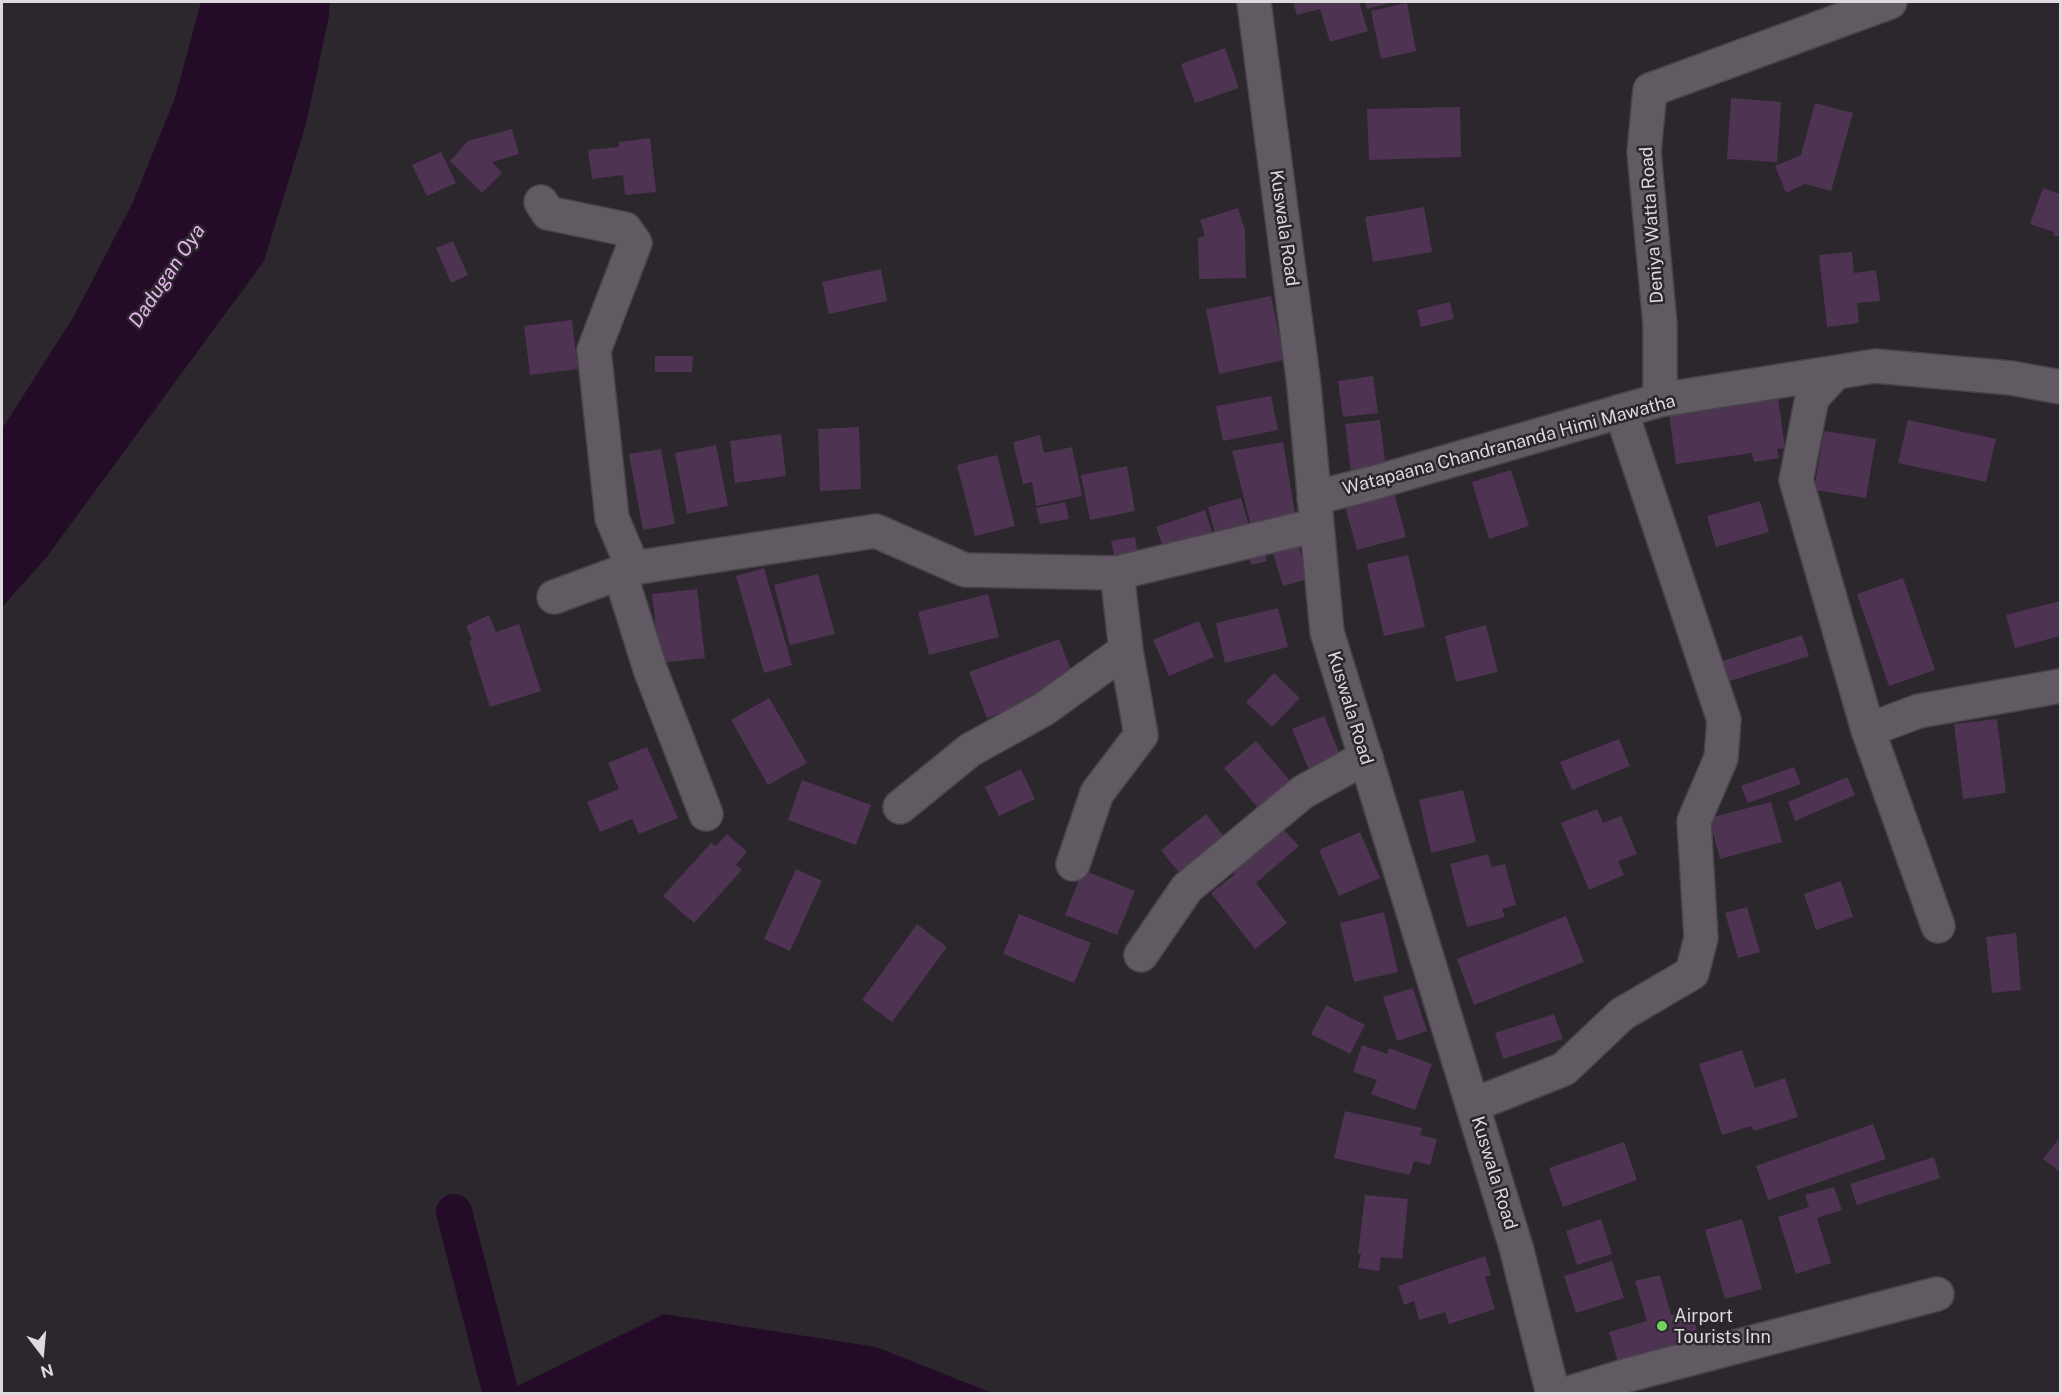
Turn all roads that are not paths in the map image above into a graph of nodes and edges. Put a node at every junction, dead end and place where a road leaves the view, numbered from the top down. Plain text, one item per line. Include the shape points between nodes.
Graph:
1 (1254, 2) edge
2 (1890, 2) edge
3 (541, 202) dead end
4 (1834, 373) junction
5 (2061, 387) edge
6 (1660, 400) junction
7 (1621, 411) junction
8 (1316, 511) junction
9 (626, 570) junction
10 (1117, 573) junction
11 (554, 597) dead end
12 (1126, 650) junction
13 (2061, 686) edge
14 (1868, 730) junction
15 (1366, 758) junction
16 (900, 807) dead end
17 (706, 814) dead end
18 (1073, 864) dead end
19 (1938, 926) dead end
20 (1141, 955) dead end
21 (1473, 1105) junction
22 (1937, 1294) dead end
23 (1553, 1394) edge
24 (1566, 1394) edge

1 - 8 street, Kuswala Road via 1304,386
2 - 6 street, Deniya Watta Road via 1650,90 1644,152 1660,324
3 - 9 street via 548,213 625,229 635,243 594,350 612,518
4 - 5 street, Watapaana Chandrananda Himi Mawatha via 1875,366 2012,378
4 - 6 street, Watapaana Chandrananda Himi Mawatha
4 - 14 street via 1812,398 1796,480
6 - 7 street, Watapaana Chandrananda Himi Mawatha
7 - 8 street, Watapaana Chandrananda Himi Mawatha via 1384,480
7 - 21 street via 1724,720 1721,759 1694,821 1701,938 1692,973 1622,1014 1564,1069
8 - 10 street, Watapaana Chandrananda Himi Mawatha
8 - 15 street, Kuswala Road via 1327,632
9 - 10 street, Watapaana Chandrananda Himi Mawatha via 876,531 965,570
9 - 11 street, Watapaana Chandrananda Himi Mawatha
9 - 17 street via 650,669
10 - 12 street
12 - 16 street via 1044,709 970,750
12 - 18 street via 1141,735 1097,793
13 - 14 street via 1919,711
14 - 19 street
15 - 20 street via 1303,792 1187,888
15 - 21 street, Kuswala Road
21 - 23 street, Kuswala Road via 1516,1247
22 - 24 street

